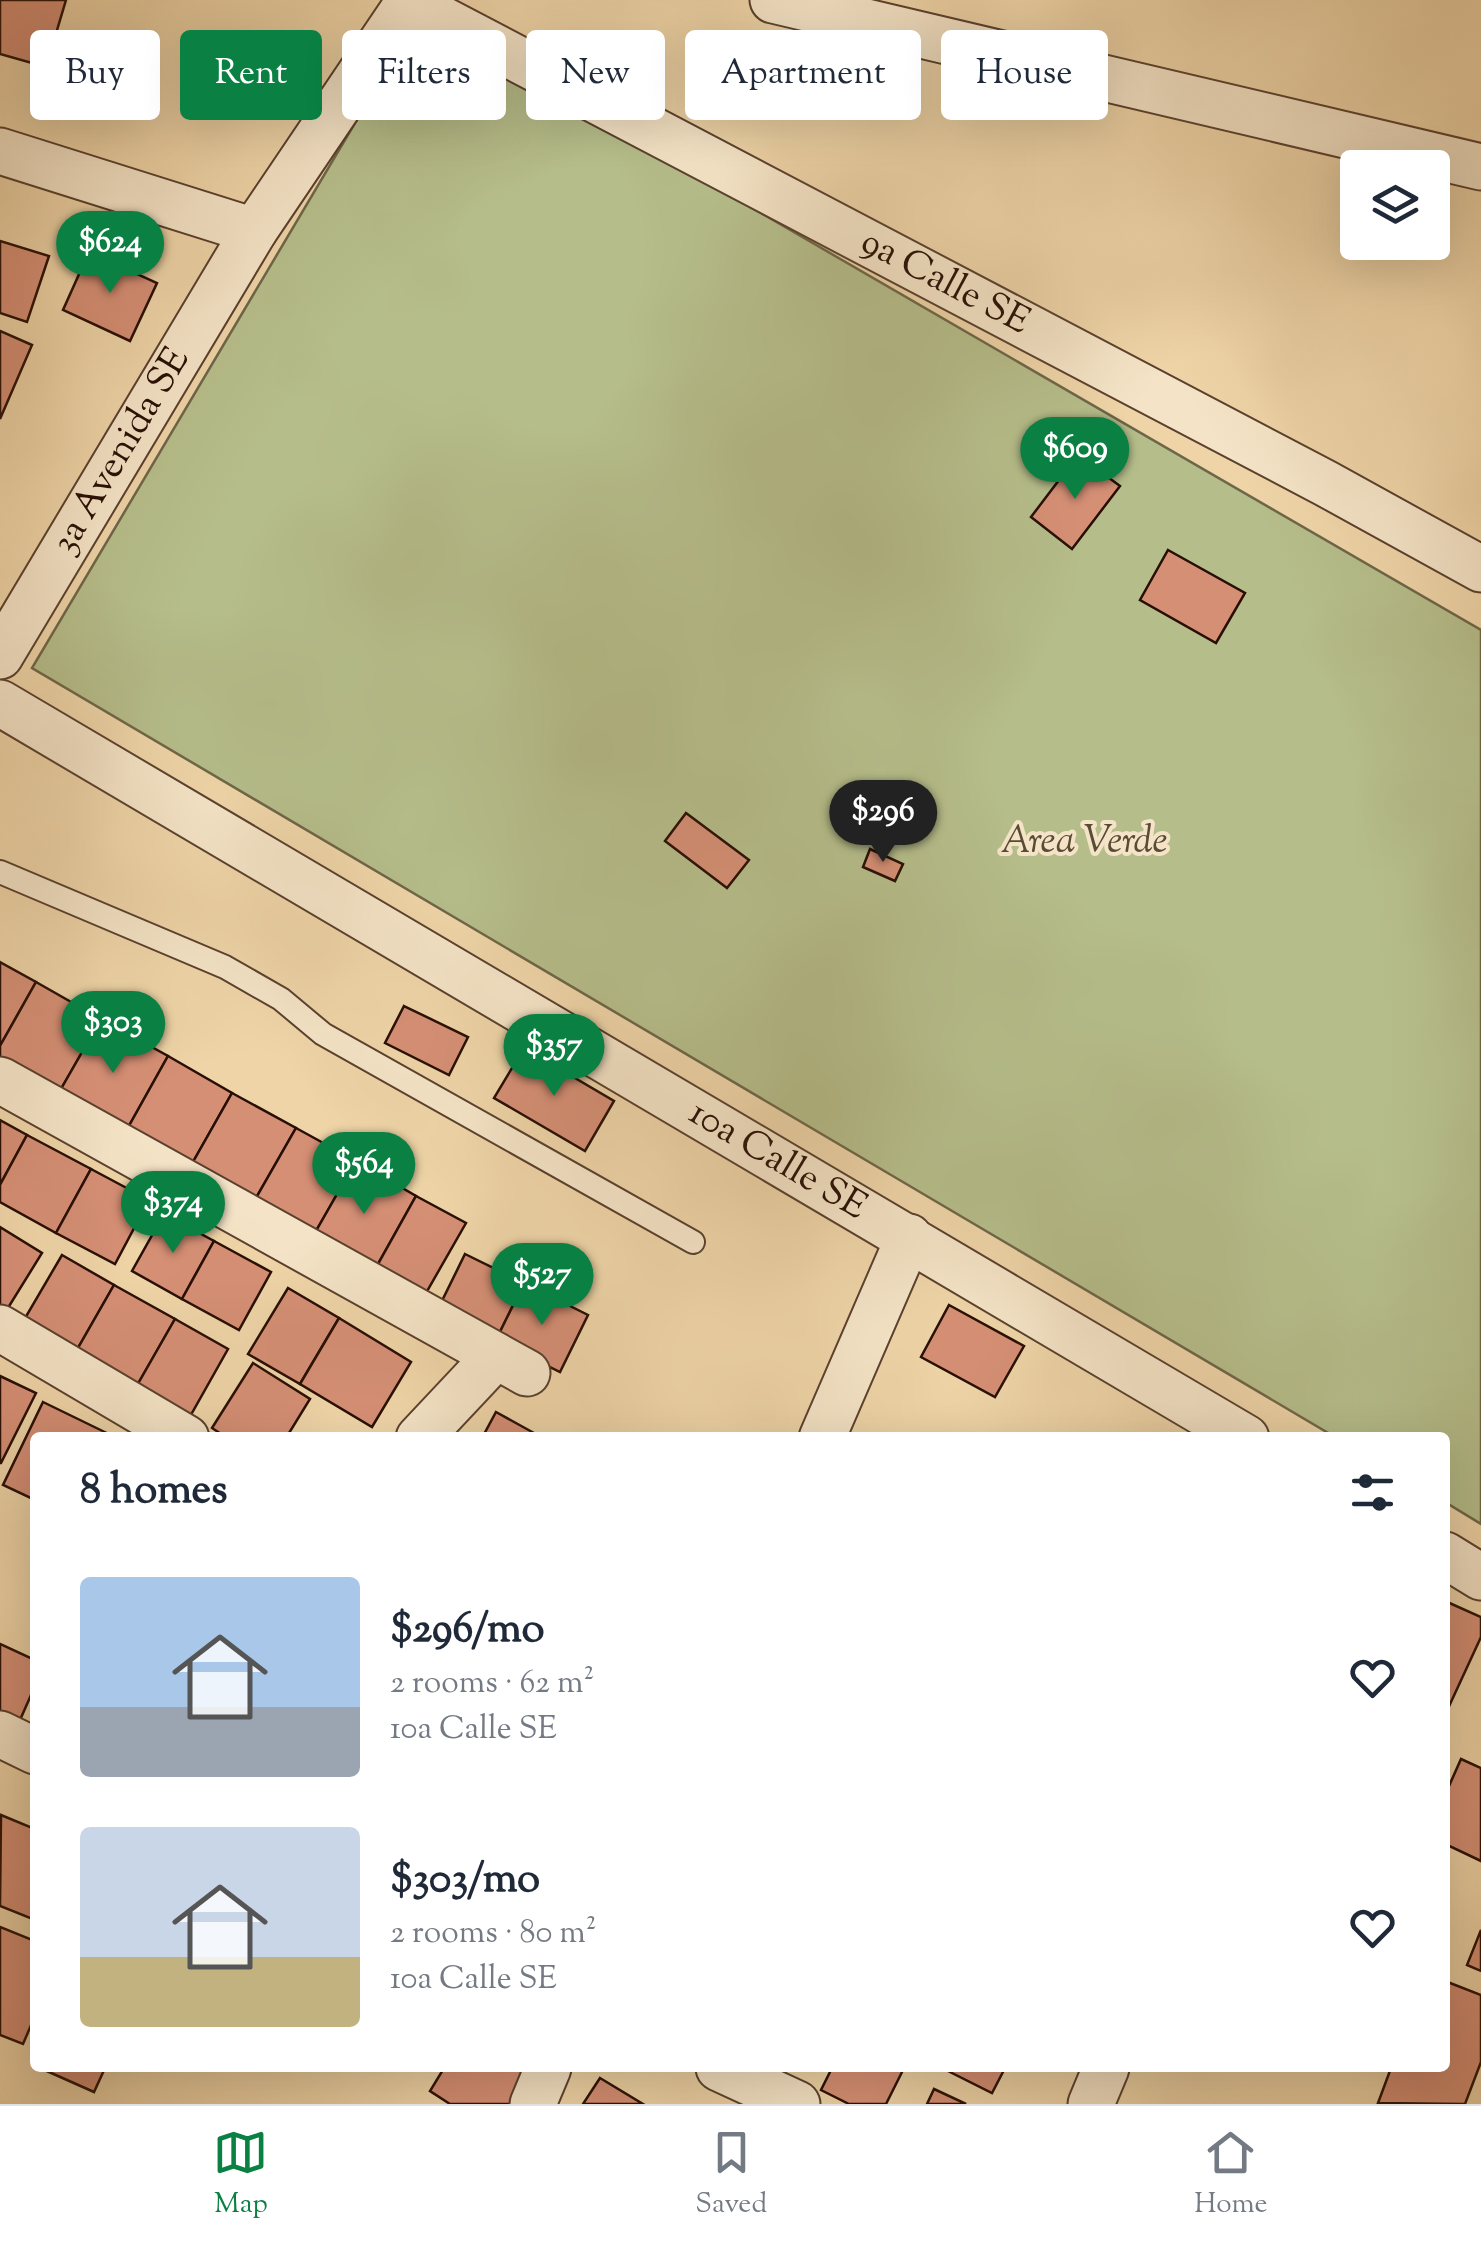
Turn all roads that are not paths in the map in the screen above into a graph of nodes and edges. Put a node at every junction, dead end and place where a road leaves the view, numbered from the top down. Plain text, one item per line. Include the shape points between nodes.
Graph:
1 (773, 0) edge
2 (410, 1) edge
3 (0, 151) edge
4 (1481, 166) edge
5 (254, 230) junction
6 (1481, 569) edge
7 (0, 656) edge
8 (0, 703) edge
9 (0, 872) edge
10 (0, 1080) edge
11 (909, 1237) junction
12 (693, 1242) dead end
13 (0, 1328) edge
14 (176, 1432) edge
15 (427, 1432) edge
16 (825, 1432) edge
17 (1236, 1432) edge
18 (1450, 1558) edge
19 (1481, 1576) edge
20 (0, 1734) edge
21 (30, 1748) edge
22 (546, 2072) edge
23 (728, 2072) edge
24 (1104, 2072) edge
25 (533, 2104) edge
26 (797, 2104) edge
27 (1091, 2104) edge

1 - 4 street
2 - 5 street, 3a Avenida SE
2 - 6 street, 9a Calle SE
3 - 5 street
5 - 7 street, 3a Avenida SE
8 - 11 street, 10a Calle SE
9 - 12 lane via 225,967 323,1034
10 - 15 street via 512,1364
11 - 16 street
11 - 17 street, 10a Calle SE
13 - 14 street
18 - 19 street
20 - 21 street
22 - 25 street
23 - 26 street
24 - 27 street

